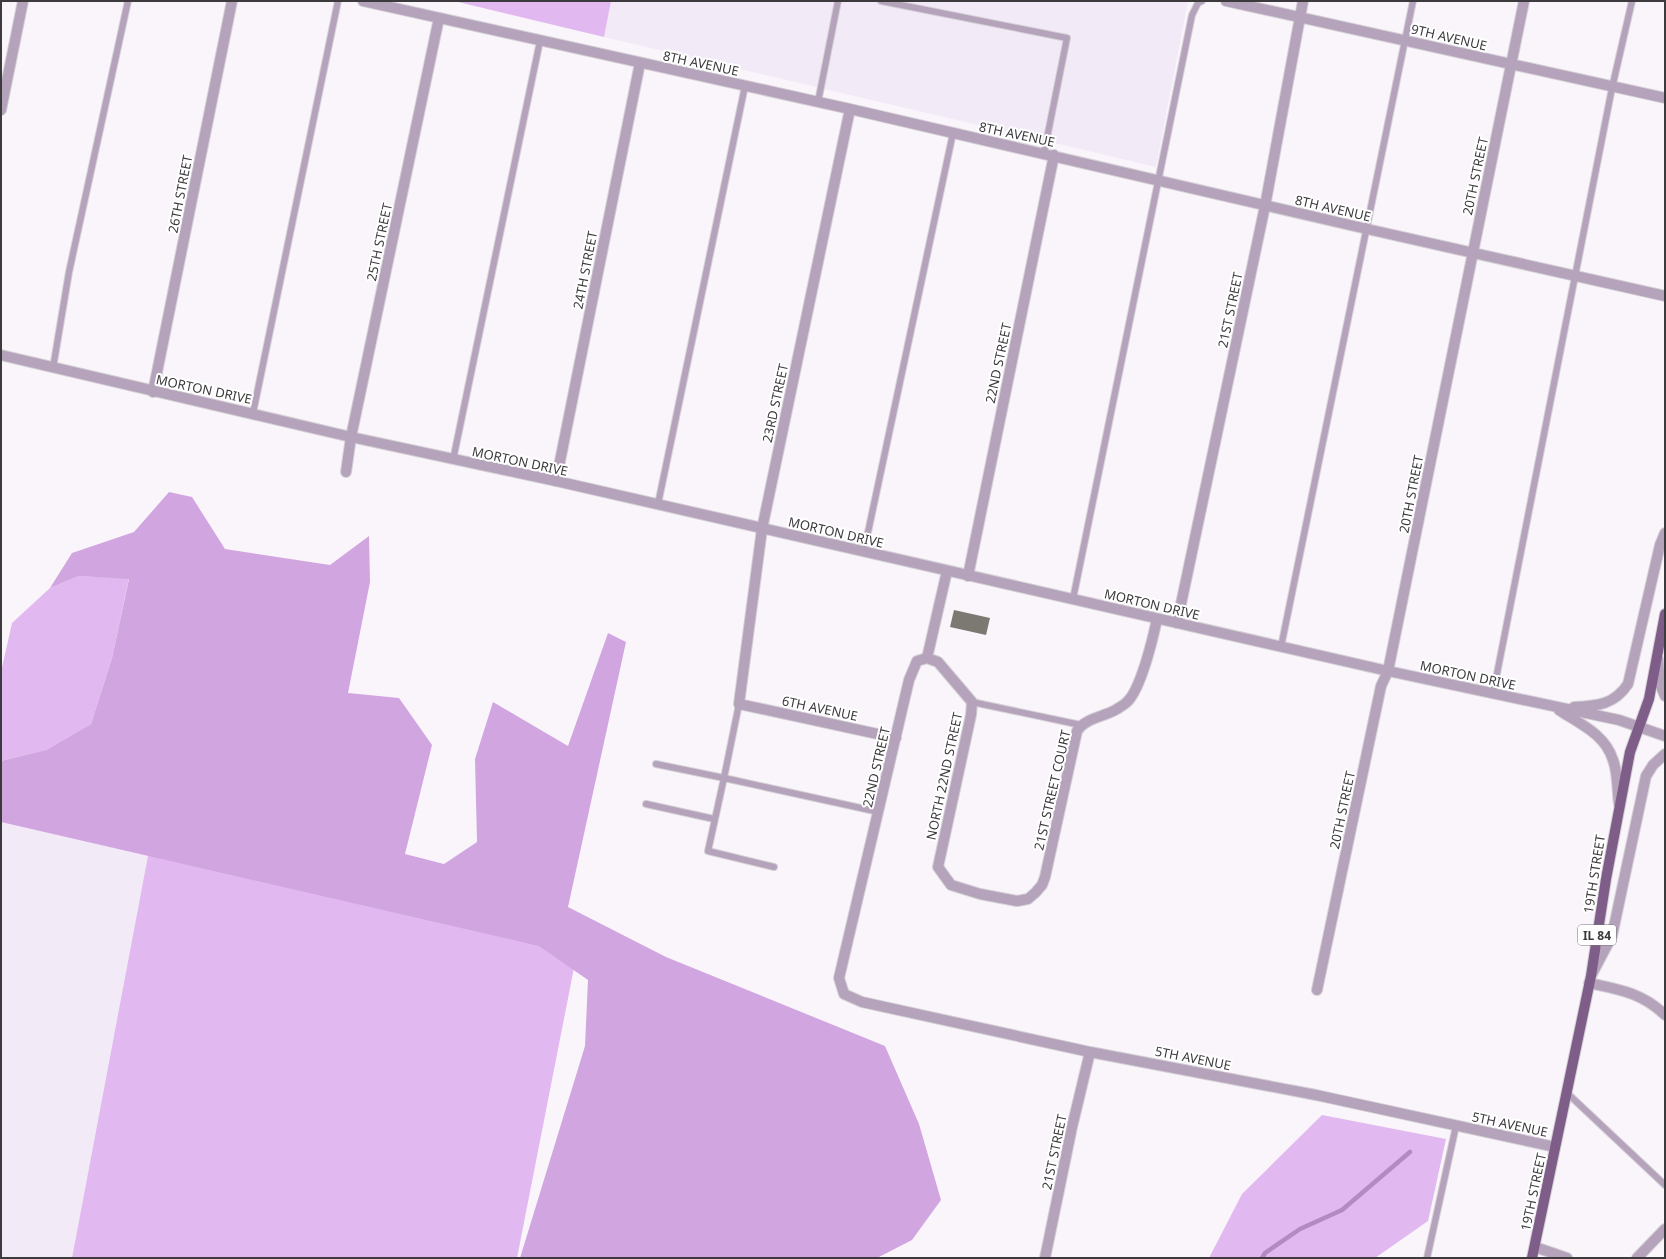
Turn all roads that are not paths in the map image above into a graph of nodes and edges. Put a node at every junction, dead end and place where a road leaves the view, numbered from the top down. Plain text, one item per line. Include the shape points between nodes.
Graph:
1 (23, 1) edge
2 (128, 1) edge
3 (232, 1) edge
4 (338, 1) edge
5 (363, 1) edge
6 (838, 1) edge
7 (882, 1) edge
8 (1202, 1) edge
9 (1226, 1) edge
10 (1303, 1) edge
11 (1413, 1) edge
12 (1524, 1) edge
13 (1632, 1) edge
14 (1299, 17) junction
15 (439, 18) junction
16 (1405, 40) junction
17 (540, 41) junction
18 (640, 63) junction
19 (1511, 64) junction
20 (745, 86) junction
21 (1612, 88) junction
22 (1665, 98) edge
23 (818, 102) junction
24 (850, 109) junction
25 (1, 110) edge
26 (953, 133) junction
27 (1049, 154) junction
28 (1159, 180) junction
29 (1265, 206) junction
30 (1367, 229) junction
31 (1473, 252) junction
32 (1575, 276) junction
33 (1665, 296) edge
34 (1, 355) edge
35 (52, 368) junction
36 (153, 392) junction
37 (253, 413) junction
38 (351, 437) junction
39 (453, 460) junction
40 (346, 472) dead end
41 (556, 481) junction
42 (658, 504) junction
43 (762, 529) junction
44 (1665, 533) edge
45 (864, 551) junction
46 (947, 571) junction
47 (968, 576) junction
48 (1073, 599) junction
49 (1665, 614) edge
50 (1157, 619) junction
51 (1177, 623) junction
52 (1282, 647) junction
53 (1657, 655) junction
54 (927, 658) junction
55 (1388, 672) junction
56 (1493, 694) junction
57 (1665, 696) edge
58 (972, 702) junction
59 (739, 704) junction
60 (1558, 708) junction
61 (1081, 725) junction
62 (1638, 728) junction
63 (1665, 736) edge
64 (896, 738) junction
65 (1665, 754) edge
66 (656, 764) dead end
67 (724, 778) junction
68 (646, 804) dead end
69 (1619, 805) junction
70 (879, 812) junction
71 (714, 819) junction
72 (774, 867) dead end
73 (980, 894) joint
74 (839, 978) joint
75 (1590, 979) junction
76 (1317, 990) dead end
77 (1665, 1015) edge
78 (1090, 1052) junction
79 (1566, 1092) junction
80 (1456, 1126) junction
81 (1555, 1147) junction
82 (1665, 1185) edge
83 (1665, 1229) edge
84 (1534, 1247) junction
85 (1045, 1258) edge
86 (1427, 1258) edge
87 (1532, 1258) edge
88 (1567, 1258) edge
89 (1637, 1258) edge

1 - 25 street
2 - 35 lane via 69,272
3 - 36 street, 26TH STREET
4 - 37 lane
5 - 15 street, 8TH AVENUE
6 - 23 lane
7 - 27 lane via 1067,38
8 - 28 lane via 1198,3 1192,15
9 - 14 street, 9TH AVENUE
10 - 14 street, 21ST STREET
11 - 16 lane
12 - 19 street, 20TH STREET
13 - 21 lane
14 - 16 street, 9TH AVENUE
14 - 29 street, 21ST STREET
15 - 17 street, 8TH AVENUE
15 - 38 street, 25TH STREET
16 - 19 street, 9TH AVENUE
16 - 30 lane
17 - 18 street, 8TH AVENUE
17 - 39 lane
18 - 20 street, 8TH AVENUE
18 - 41 street, 24TH STREET
19 - 21 street, 9TH AVENUE
19 - 31 street, 20TH STREET
20 - 23 street, 8TH AVENUE
20 - 42 lane
21 - 22 street, 9TH AVENUE
21 - 32 lane
23 - 24 street, 8TH AVENUE
24 - 26 street, 8TH AVENUE
24 - 43 street, 23RD STREET
26 - 27 street, 8TH AVENUE
26 - 45 lane
27 - 28 street, 8TH AVENUE
27 - 47 street, 22ND STREET
28 - 29 street, 8TH AVENUE
28 - 48 lane
29 - 30 street, 8TH AVENUE
29 - 51 street, 21ST STREET
30 - 31 street, 8TH AVENUE
30 - 52 lane
31 - 32 street, 8TH AVENUE
31 - 55 street, 20TH STREET
32 - 33 street, 8TH AVENUE
32 - 56 lane
34 - 35 street, MORTON DRIVE
35 - 36 street, MORTON DRIVE
36 - 37 street, MORTON DRIVE
37 - 38 street, MORTON DRIVE
38 - 39 street, MORTON DRIVE
38 - 40 street, 25TH STREET
39 - 41 street, MORTON DRIVE
41 - 42 street, MORTON DRIVE
42 - 43 street, MORTON DRIVE
43 - 45 street, MORTON DRIVE
43 - 59 street, 23RD STREET
44 - 60 street via 1660,545 1628,684 1620,695 1611,701 1596,706
45 - 46 street, MORTON DRIVE
46 - 47 street, MORTON DRIVE
46 - 54 street
47 - 48 street, MORTON DRIVE
48 - 50 street, MORTON DRIVE
49 - 53 main road, 19TH STREET / IL 84
50 - 51 street, MORTON DRIVE
50 - 61 street, 21ST STREET COURT via 1140,677 1127,702
51 - 52 street, MORTON DRIVE
52 - 55 street, MORTON DRIVE
53 - 57 street via 1660,684
53 - 62 main road, 19TH STREET / IL 84 via 1649,699
54 - 58 street, NORTH 22ND STREET via 938,662
54 - 64 street, 22ND STREET via 917,661 912,669
55 - 56 street, MORTON DRIVE
55 - 76 street, 20TH STREET via 1381,686
56 - 60 street, MORTON DRIVE
58 - 61 lane
58 - 73 street, NORTH 22ND STREET via 938,867 951,885
59 - 64 street, 6TH AVENUE
59 - 67 lane
60 - 62 street, MORTON DRIVE via 1619,720
60 - 69 street via 1605,742 1614,760
61 - 73 street, 21ST STREET COURT via 1077,731 1042,885 1028,899 1017,901
62 - 63 street, MORTON DRIVE
62 - 69 main road, 19TH STREET / IL 84 via 1630,752
64 - 70 street, 22ND STREET
65 - 75 street via 1646,776 1612,936
66 - 67 lane
67 - 70 lane
67 - 71 lane
68 - 71 lane
69 - 75 main road, 19TH STREET / IL 84
70 - 74 street, 22ND STREET
71 - 72 lane via 708,851
74 - 78 street, 5TH AVENUE via 844,994 862,1002
75 - 77 street via 1643,997
75 - 79 main road, 19TH STREET / IL 84
78 - 80 street, 5TH AVENUE via 1316,1095
78 - 85 street, 21ST STREET
79 - 81 main road, 19TH STREET / IL 84
79 - 82 lane
80 - 81 street, 5TH AVENUE
80 - 86 lane
81 - 84 main road, 19TH STREET / IL 84
83 - 89 street
84 - 87 main road, 19TH STREET / IL 84
84 - 88 street

